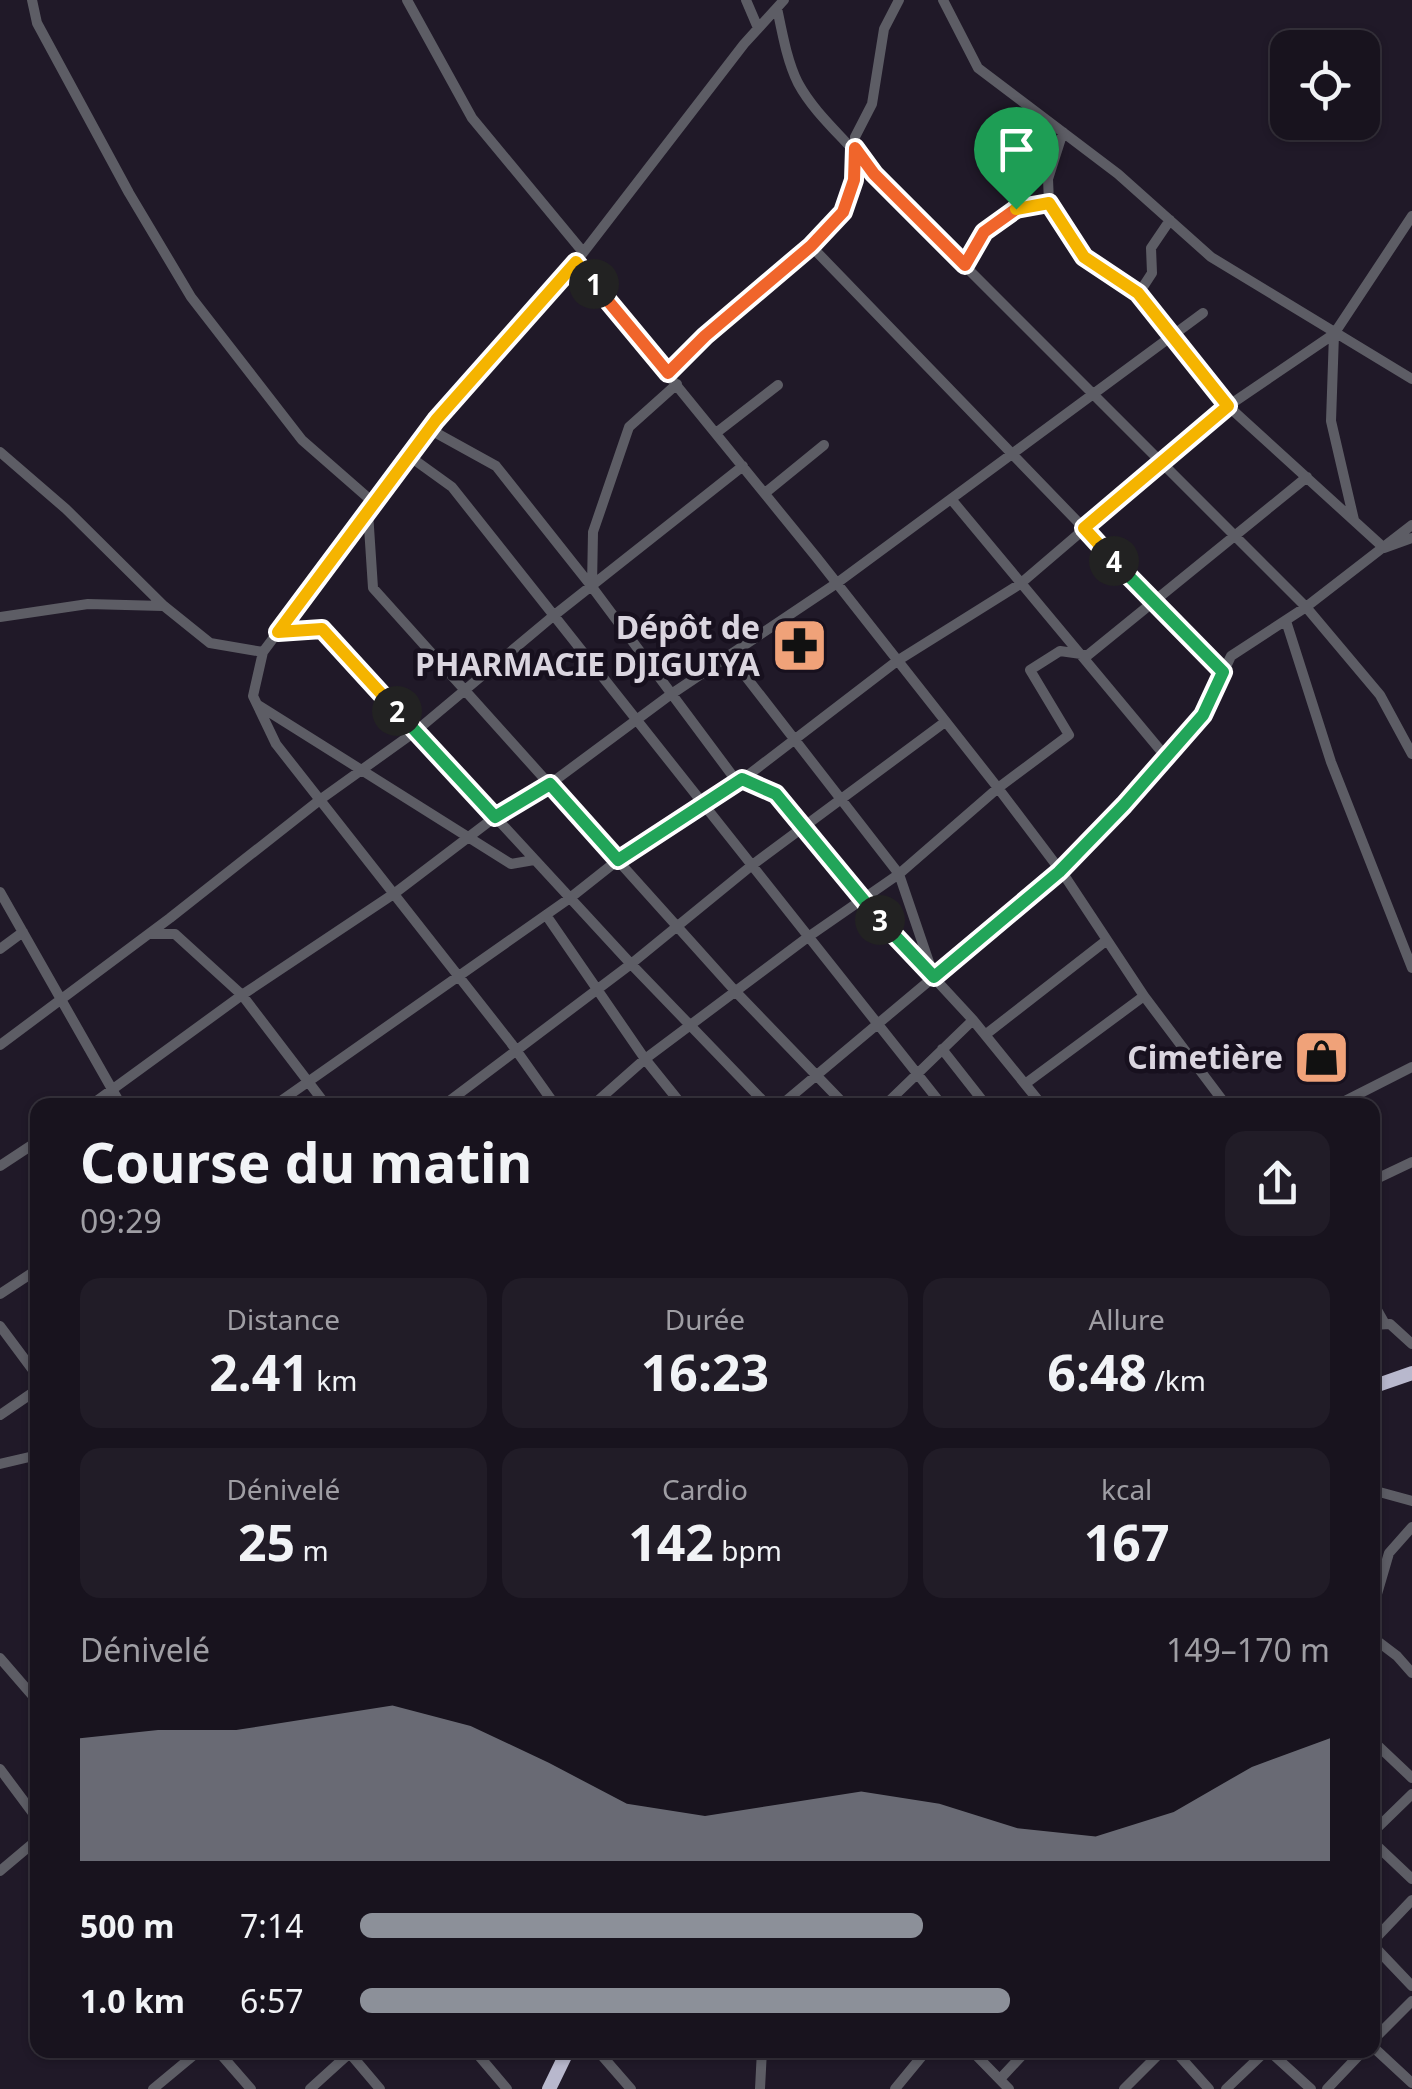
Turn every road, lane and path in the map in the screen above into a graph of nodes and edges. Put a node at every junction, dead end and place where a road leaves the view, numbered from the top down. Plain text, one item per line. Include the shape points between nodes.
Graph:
1 (32, 0) edge
2 (407, 0) edge
3 (746, 0) edge
4 (899, 0) edge
5 (943, 0) edge
6 (781, 4) edge
7 (758, 28) junction
8 (1063, 132) junction
9 (855, 148) junction
10 (1049, 203) junction
11 (1412, 216) edge
12 (1170, 220) junction
13 (811, 246) junction
14 (580, 257) junction
15 (965, 265) junction
16 (1138, 293) junction
17 (1204, 312) dead end
18 (1334, 334) junction
19 (1171, 337) junction
20 (668, 373) junction
21 (1412, 378) edge
22 (676, 384) junction
23 (778, 385) dead end
24 (1094, 393) junction
25 (1228, 406) junction
26 (430, 429) junction
27 (716, 433) junction
28 (824, 445) dead end
29 (0, 452) edge
30 (1013, 454) junction
31 (409, 456) junction
32 (1162, 462) junction
33 (743, 466) junction
34 (1307, 477) junction
35 (765, 494) junction
36 (951, 499) junction
37 (371, 507) junction
38 (1354, 520) junction
39 (1412, 525) edge
40 (1084, 528) junction
41 (1234, 535) junction
42 (1412, 538) edge
43 (1384, 548) junction
44 (837, 583) junction
45 (1020, 584) junction
46 (592, 587) junction
47 (1153, 602) junction
48 (164, 606) junction
49 (1306, 607) junction
50 (0, 617) edge
51 (552, 617) junction
52 (1286, 620) junction
53 (278, 632) junction
54 (262, 652) junction
55 (1076, 653) junction
56 (729, 655) junction
57 (898, 661) junction
58 (1223, 672) junction
59 (465, 690) junction
60 (670, 695) junction
61 (258, 705) junction
62 (636, 722) junction
63 (946, 722) junction
64 (416, 731) junction
65 (794, 740) junction
66 (1412, 754) edge
67 (1166, 758) junction
68 (360, 771) junction
69 (742, 779) junction
70 (550, 784) junction
71 (998, 788) junction
72 (321, 799) junction
73 (840, 799) junction
74 (701, 804) junction
75 (495, 817) junction
76 (801, 828) junction
77 (470, 836) junction
78 (534, 860) junction
79 (618, 860) junction
80 (751, 866) junction
81 (1059, 872) junction
82 (899, 874) junction
83 (0, 892) edge
84 (394, 894) junction
85 (570, 898) junction
86 (862, 900) junction
87 (546, 915) junction
88 (677, 926) junction
89 (23, 932) junction
90 (149, 934) junction
91 (808, 937) junction
92 (1107, 940) junction
93 (0, 949) edge
94 (631, 964) junction
95 (1412, 968) edge
96 (458, 976) junction
97 (934, 977) junction
98 (599, 989) junction
99 (736, 992) junction
100 (242, 995) junction
101 (1144, 996) junction
102 (62, 1000) junction
103 (973, 1020) junction
104 (879, 1024) junction
105 (690, 1026) junction
106 (985, 1034) junction
107 (0, 1045) edge
108 (942, 1050) junction
109 (517, 1052) junction
110 (645, 1060) junction
111 (1412, 1067) edge
112 (816, 1074) junction
113 (917, 1074) junction
114 (308, 1081) junction
115 (1025, 1084) junction
116 (113, 1090) junction
117 (101, 1098) edge
118 (117, 1098) edge
119 (285, 1098) edge
120 (321, 1098) edge
121 (454, 1098) edge
122 (550, 1098) edge
123 (601, 1098) edge
124 (676, 1098) edge
125 (760, 1098) edge
126 (789, 1098) edge
127 (838, 1098) edge
128 (892, 1098) edge
129 (936, 1098) edge
130 (980, 1098) edge
131 (1036, 1098) edge
132 (1221, 1098) edge
133 (1351, 1098) edge
134 (30, 1146) edge
135 (1412, 1162) edge
136 (0, 1166) edge
137 (1380, 1177) edge
138 (30, 1274) edge
139 (0, 1294) edge
140 (1380, 1324) edge
141 (0, 1326) edge
142 (1412, 1344) edge
143 (30, 1366) edge
144 (1412, 1373) edge
145 (1380, 1384) edge
146 (30, 1394) edge
147 (0, 1416) edge
148 (30, 1457) edge
149 (0, 1464) edge
150 (1380, 1492) edge
151 (1412, 1501) edge
152 (1412, 1527) edge
153 (1380, 1584) edge
154 (1380, 1643) edge
155 (0, 1658) edge
156 (1412, 1673) edge
157 (30, 1693) edge
158 (1380, 1748) edge
159 (0, 1769) edge
160 (1412, 1778) edge
161 (1412, 1794) edge
162 (30, 1809) edge
163 (1380, 1825) edge
164 (30, 1845) edge
165 (1380, 1849) edge
166 (0, 1871) edge
167 (1412, 1880) edge
168 (1412, 1900) edge
169 (1380, 1934) edge
170 (1380, 1952) edge
171 (1412, 1986) edge
172 (1412, 2001) edge
173 (1380, 2035) edge
174 (1380, 2052) edge
175 (190, 2058) edge
176 (224, 2058) edge
177 (342, 2058) edge
178 (355, 2058) edge
179 (481, 2058) edge
180 (564, 2058) edge
181 (604, 2058) edge
182 (762, 2058) edge
183 (920, 2058) edge
184 (979, 2058) edge
185 (1020, 2058) edge
186 (1154, 2058) edge
187 (1181, 2058) edge
188 (1259, 2058) edge
189 (1277, 2058) edge
190 (1356, 2058) edge
191 (1000, 2079) junction
192 (1412, 2083) edge
193 (153, 2089) edge
194 (250, 2089) edge
195 (310, 2089) edge
196 (380, 2089) edge
197 (507, 2089) edge
198 (549, 2089) edge
199 (631, 2089) edge
200 (760, 2089) edge
201 (895, 2089) edge
202 (1009, 2089) edge
203 (1124, 2089) edge
204 (1209, 2089) edge
205 (1226, 2089) edge
206 (1311, 2089) edge
207 (1326, 2089) edge

1 - 37 street via 37,23 191,297 302,440
2 - 14 street via 472,118
3 - 7 street
4 - 9 street via 884,29 872,104
5 - 8 street via 978,68
6 - 7 street
6 - 9 street via 798,82
7 - 14 street
8 - 10 street via 1048,179
8 - 12 street
9 - 13 street via 843,212
9 - 15 street
10 - 15 street via 1016,209 984,232
10 - 16 street via 1084,257
11 - 18 street
12 - 16 street via 1151,248 1152,273
12 - 18 street via 1211,258
13 - 20 street
13 - 30 street
14 - 20 street
14 - 26 street
15 - 24 street
16 - 19 street
17 - 19 street
18 - 21 street
18 - 25 street
18 - 38 street via 1331,421
19 - 24 street
19 - 25 street
20 - 22 street
22 - 27 street
22 - 46 street via 628,428 593,532
23 - 27 street
24 - 30 street
24 - 32 street
25 - 32 street
25 - 34 street
26 - 31 street
26 - 46 street via 496,466
27 - 33 street
28 - 35 street
29 - 48 street
30 - 36 street
30 - 40 street
31 - 37 street
31 - 51 street via 452,487
32 - 40 street
32 - 41 street
33 - 35 street
33 - 46 street
34 - 38 street
34 - 41 street
35 - 44 street
36 - 44 street
36 - 45 street
37 - 53 street
37 - 59 street via 374,588
38 - 43 street
39 - 43 street
40 - 45 street
40 - 47 street
41 - 47 street
41 - 49 street
42 - 43 street
43 - 49 street
44 - 56 street
44 - 57 street
45 - 55 street
45 - 57 street
46 - 51 street
46 - 60 street
47 - 55 street via 1088,655
47 - 58 street
48 - 50 street via 88,604
48 - 54 street via 210,643
49 - 52 street
49 - 66 street via 1380,695
51 - 59 street
51 - 62 street
52 - 58 street via 1231,656
52 - 95 street via 1332,762
53 - 54 street
53 - 64 street via 322,629
54 - 61 street
55 - 67 street
55 - 71 street via 1060,650 1030,670 1069,735
56 - 60 street
56 - 65 street
57 - 63 street
57 - 65 street
58 - 67 street via 1203,715
59 - 64 street
59 - 70 street
60 - 62 street
60 - 69 street
61 - 68 street
61 - 72 street via 276,744
62 - 70 street
62 - 74 street
63 - 71 street
63 - 73 street
64 - 68 street
64 - 75 street
65 - 69 street
65 - 73 street
67 - 81 street
68 - 72 street
68 - 77 street
69 - 74 street
69 - 76 street via 776,794
70 - 75 street
70 - 79 street
71 - 81 street
71 - 82 street
72 - 84 street
72 - 90 street
73 - 76 street
73 - 82 street
74 - 79 street
74 - 80 street
75 - 77 street
75 - 78 street
76 - 80 street
76 - 86 street
77 - 78 street via 511,864
77 - 84 street
78 - 85 street
79 - 85 street
79 - 88 street
80 - 88 street
80 - 91 street
81 - 92 street
81 - 97 street
82 - 86 street
82 - 97 street
83 - 89 street
84 - 96 street
84 - 100 street
85 - 87 street
85 - 94 street
86 - 91 street
86 - 97 street
87 - 96 street
87 - 98 street
88 - 94 street
88 - 99 street
89 - 93 street
89 - 102 street
90 - 100 street via 174,934
90 - 102 street
91 - 99 street
91 - 104 street
92 - 101 street
92 - 106 street
94 - 98 street
94 - 105 street
96 - 109 street
96 - 114 street
97 - 103 street
97 - 104 street
98 - 109 street
98 - 110 street
99 - 105 street
99 - 112 street
100 - 114 street
100 - 116 street
101 - 115 street
101 - 132 street
102 - 107 street
102 - 116 street
103 - 106 street
103 - 108 street
104 - 112 street
104 - 113 street
105 - 110 street
105 - 125 street
106 - 115 street
108 - 113 street
108 - 130 street
109 - 121 street
109 - 122 street
110 - 123 street
110 - 124 street
111 - 133 street
112 - 126 street
112 - 127 street
113 - 128 street
113 - 129 street
114 - 119 street
114 - 120 street
115 - 131 street
116 - 117 street
116 - 118 street
134 - 136 street
135 - 137 street
138 - 139 street
140 - 142 street via 1390,1324
141 - 143 street
144 - 145 highway
146 - 147 street
148 - 149 street
150 - 151 street
152 - 153 street via 1389,1553
154 - 156 street
155 - 157 street
158 - 160 street
159 - 162 street
161 - 163 street
164 - 166 street
165 - 167 street
168 - 169 street
170 - 171 street
172 - 173 street
174 - 192 street
175 - 193 street
176 - 194 street
177 - 195 street
178 - 196 street
179 - 197 street
180 - 198 highway
181 - 199 street
182 - 200 street
183 - 201 street
184 - 191 street
185 - 191 street
186 - 203 street
187 - 204 street
188 - 205 street
189 - 206 street
190 - 207 street
191 - 202 street

